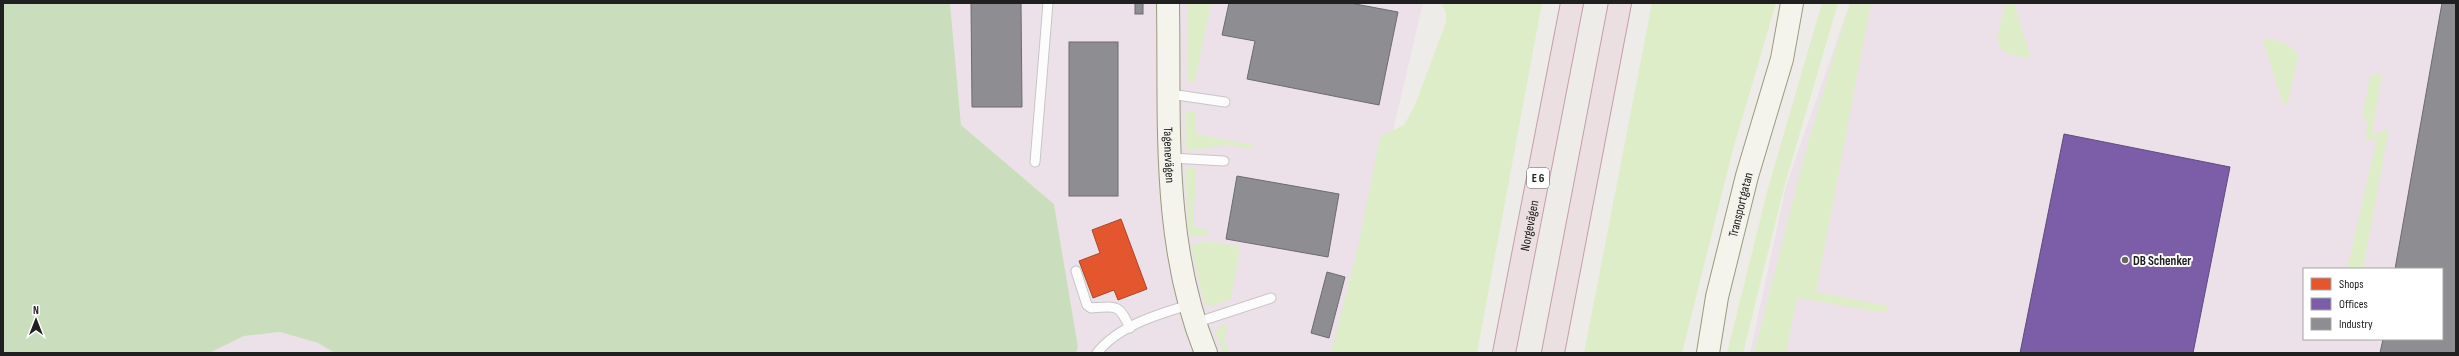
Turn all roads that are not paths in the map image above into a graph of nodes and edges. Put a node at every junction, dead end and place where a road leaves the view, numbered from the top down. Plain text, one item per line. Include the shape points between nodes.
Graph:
1 (1048, 3) edge
2 (1168, 3) edge
3 (1572, 3) edge
4 (1620, 3) edge
5 (1792, 3) edge
6 (1807, 3) edge
7 (1782, 59) junction
8 (1170, 94) junction
9 (1225, 102) dead end
10 (1171, 158) junction
11 (1224, 161) dead end
12 (1034, 162) dead end
13 (1076, 271) dead end
14 (1271, 298) dead end
15 (1192, 314) junction
16 (1130, 328) junction
17 (1097, 353) edge
18 (1206, 353) edge
19 (1504, 353) edge
20 (1553, 353) edge
21 (1708, 353) edge

1 - 12 lane
2 - 8 street, Tagenevägen
3 - 19 highway, Norgevägen / E 6
4 - 20 highway
5 - 7 street, Transportgatan
6 - 7 street, Transportgatan
7 - 21 street, Transportgatan via 1745,184 1717,297
8 - 9 lane
8 - 10 street, Tagenevägen
10 - 11 lane
10 - 15 street, Tagenevägen via 1176,249
13 - 16 lane via 1087,305 1091,308 1118,308
14 - 15 lane
15 - 16 lane via 1162,313
15 - 18 street, Tagenevägen
16 - 17 lane

